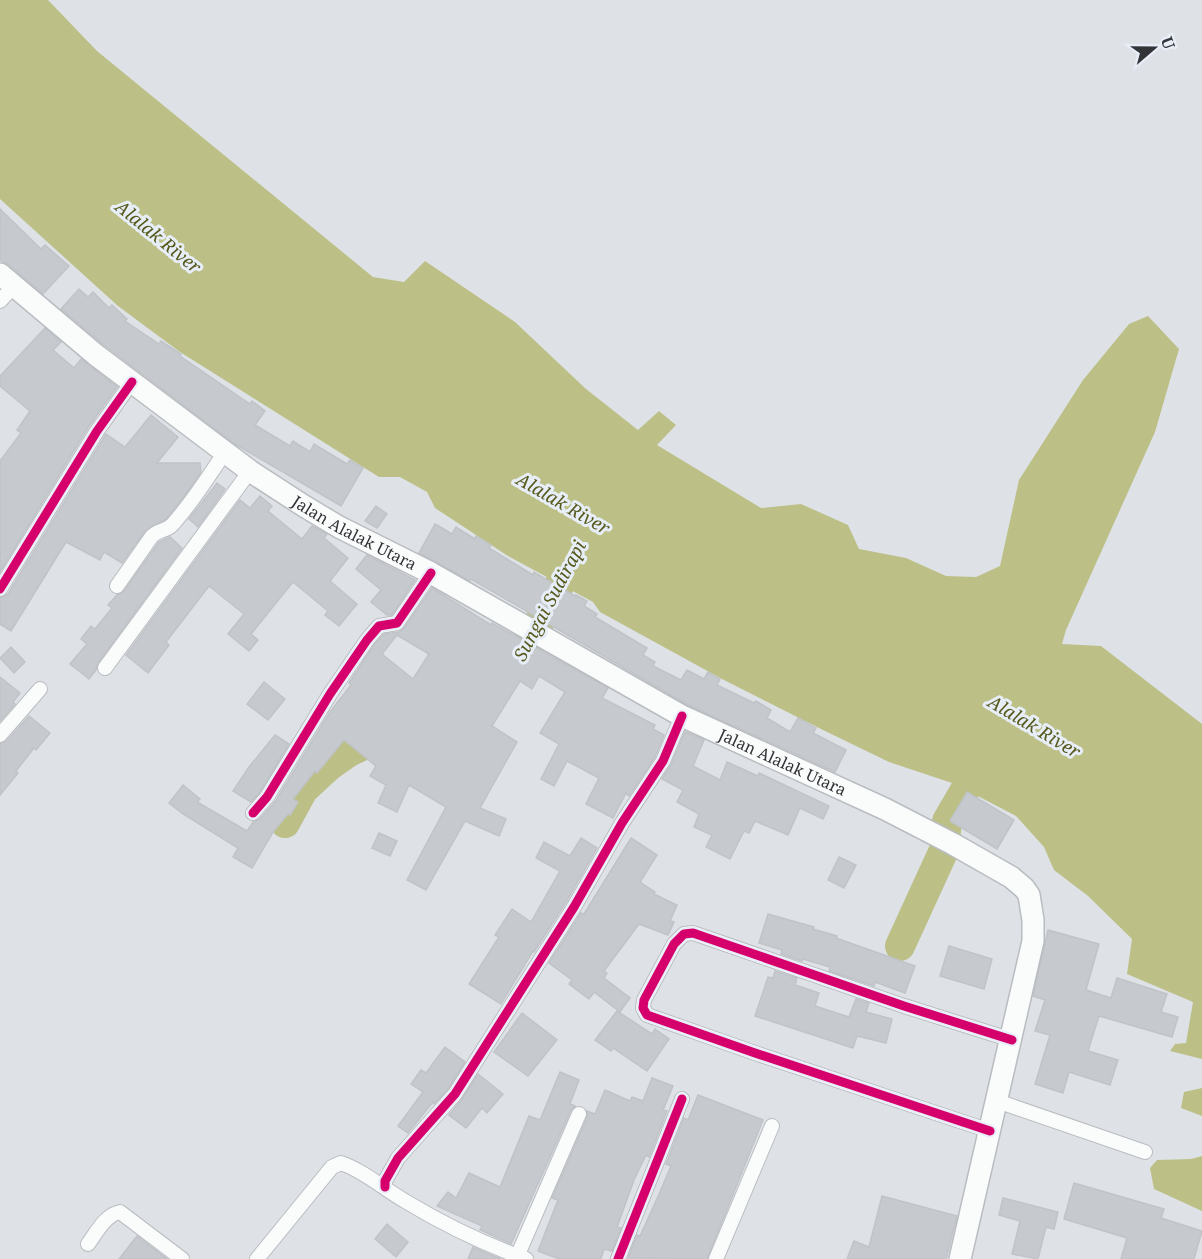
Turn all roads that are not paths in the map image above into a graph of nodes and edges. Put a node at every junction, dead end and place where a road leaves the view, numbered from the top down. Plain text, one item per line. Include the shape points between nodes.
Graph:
1 (5, 288) edge
2 (132, 382) junction
3 (225, 452) junction
4 (250, 471) junction
5 (431, 573) junction
6 (117, 586) dead end
7 (0, 589) edge
8 (105, 668) dead end
9 (40, 689) dead end
10 (682, 716) junction
11 (0, 735) edge
12 (254, 813) dead end
13 (1012, 1040) junction
14 (682, 1099) dead end
15 (997, 1101) junction
16 (579, 1114) dead end
17 (772, 1126) dead end
18 (990, 1131) junction
19 (1144, 1152) dead end
20 (385, 1187) junction
21 (88, 1244) dead end
22 (520, 1258) edge
23 (182, 1259) edge
24 (257, 1259) edge
25 (618, 1259) edge
26 (716, 1259) edge
27 (960, 1259) edge

1 - 2 main road, Jalan Alalak Utara
2 - 3 main road, Jalan Alalak Utara
2 - 7 street via 97,431
3 - 4 main road, Jalan Alalak Utara
3 - 6 street via 199,491 166,530 152,536
4 - 5 main road, Jalan Alalak Utara via 339,527
4 - 8 street
5 - 10 main road, Jalan Alalak Utara
5 - 12 street via 397,622 379,626 367,640
9 - 11 street
10 - 13 main road, Jalan Alalak Utara via 885,809 1011,877 1024,888 1032,906 1033,941
10 - 20 street via 663,761 574,907 455,1094 398,1158
13 - 15 main road, Jalan Alalak Utara
13 - 18 street via 693,933 684,934 674,944 644,1000 643,1008 648,1015
14 - 25 street
15 - 18 main road, Jalan Alalak Utara
15 - 19 street
16 - 22 street
17 - 26 street
18 - 27 main road, Jalan Alalak Utara
20 - 22 street via 440,1222
20 - 24 street via 341,1163 332,1167
21 - 23 street via 105,1221 120,1212

